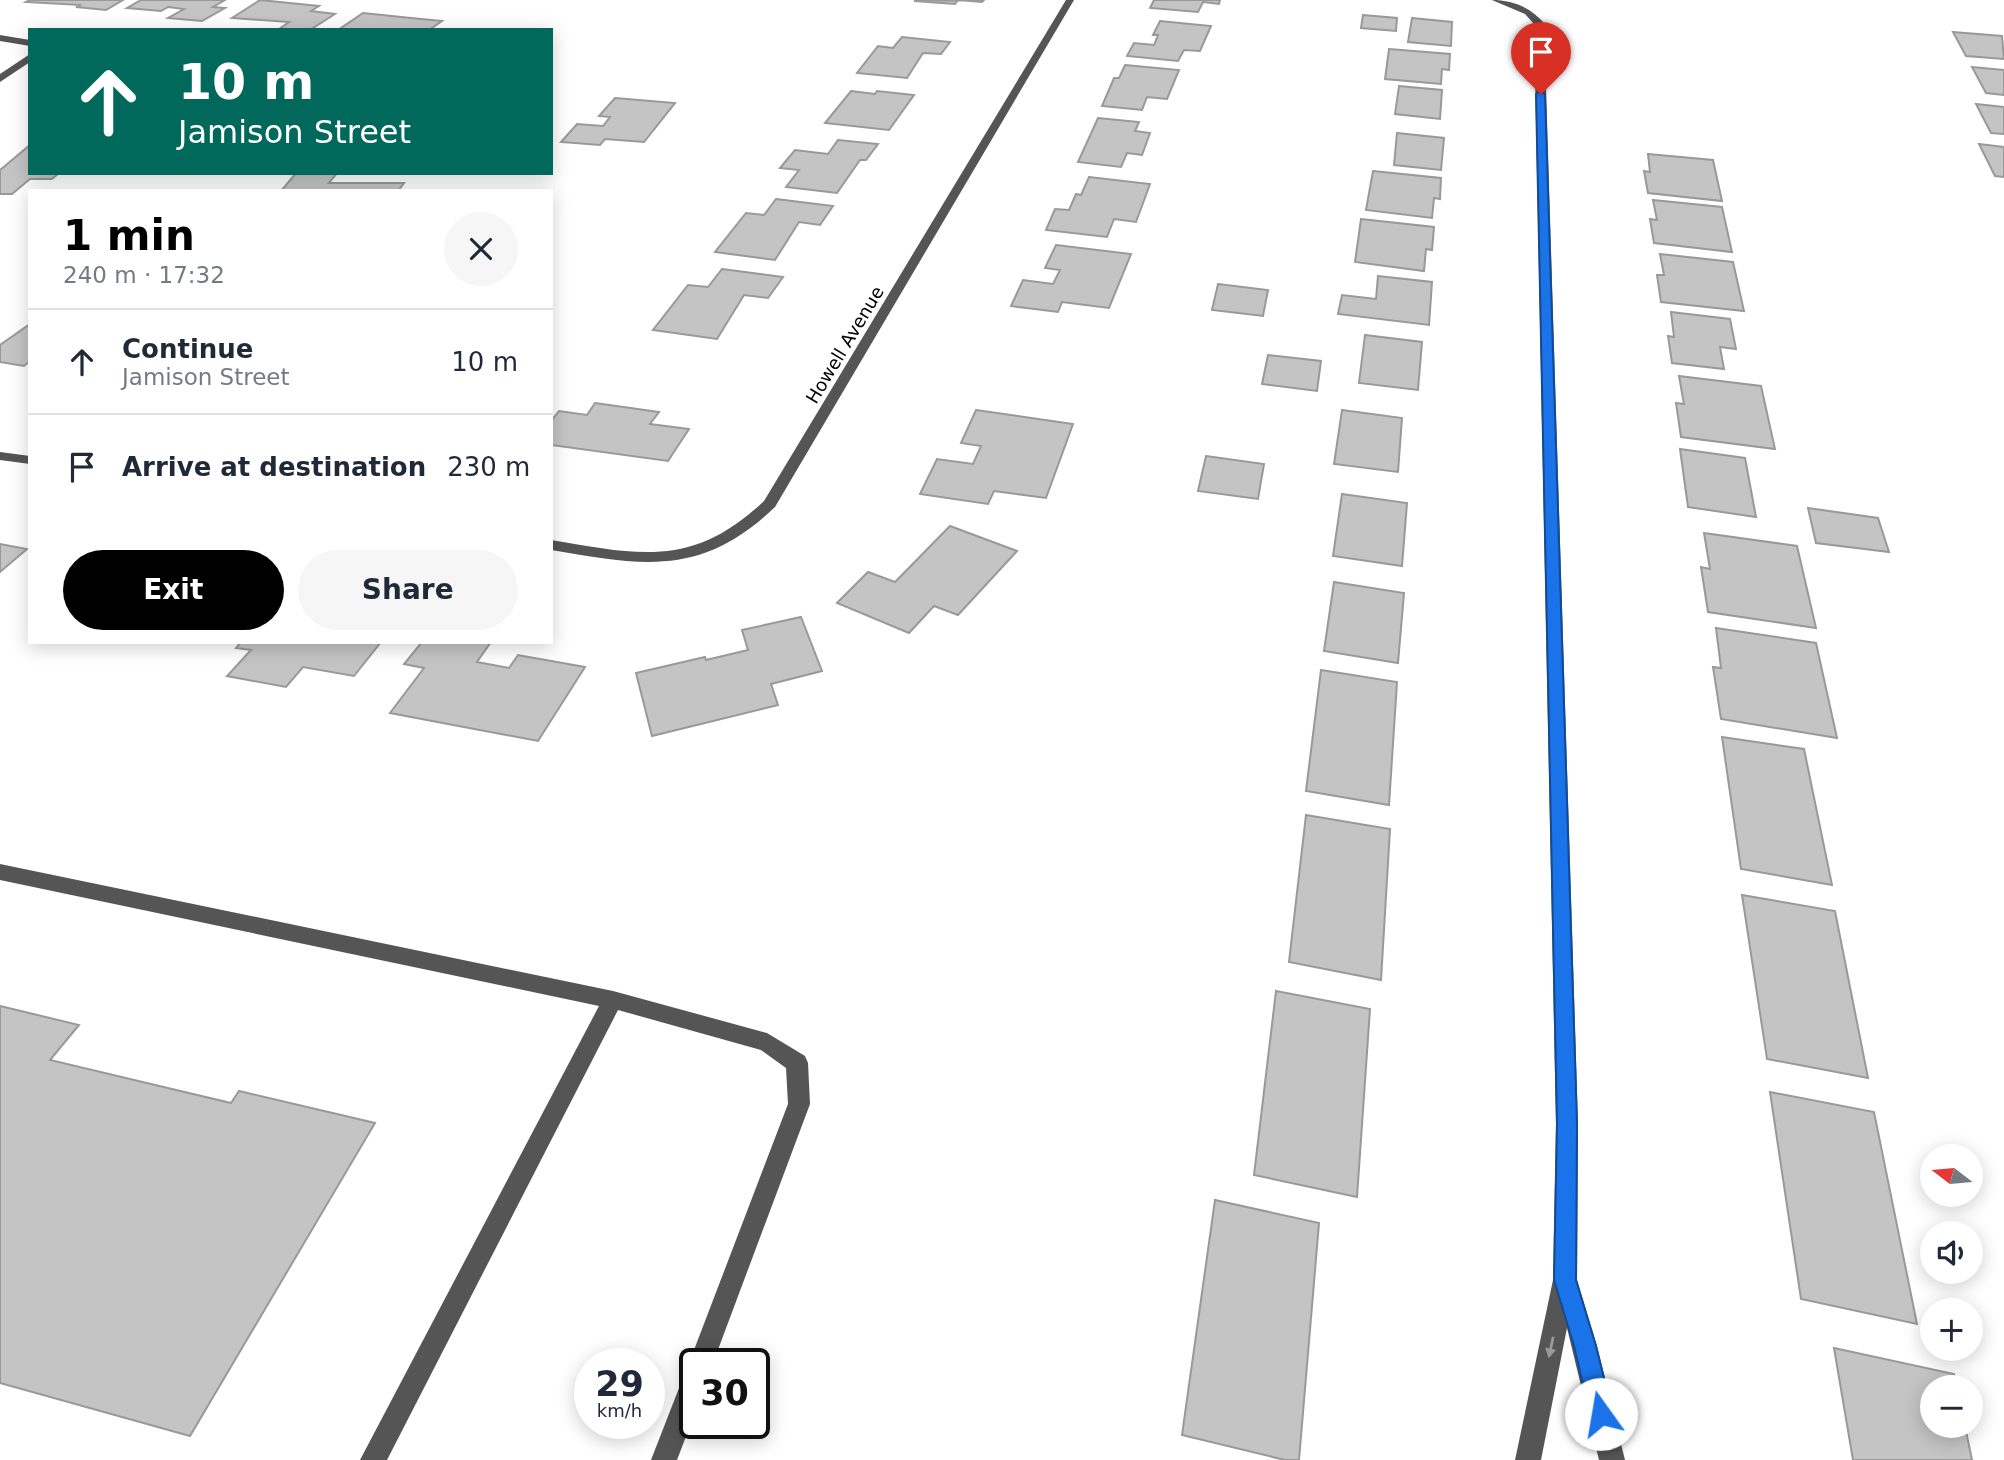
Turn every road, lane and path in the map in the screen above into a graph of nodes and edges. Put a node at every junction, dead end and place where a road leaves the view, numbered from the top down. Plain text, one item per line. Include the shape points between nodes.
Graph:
1 (1070, 0) edge
2 (1496, 0) edge
3 (0, 38) edge
4 (28, 43) edge
5 (28, 58) edge
6 (0, 79) edge
7 (0, 456) edge
8 (28, 460) edge
9 (553, 545) edge
10 (0, 872) edge
11 (613, 1000) junction
12 (1565, 1280) junction
13 (707, 1348) edge
14 (679, 1421) edge
15 (373, 1460) edge
16 (664, 1460) edge
17 (1528, 1460) edge
18 (1612, 1460) edge

1 - 9 street, Howell Avenue via 770,504 751,525 729,539 664,558
2 - 12 street via 1528,12 1539,23 1567,1124
3 - 4 street
5 - 6 street
7 - 8 street
10 - 11 street
11 - 13 street via 767,1041 797,1063 799,1104
11 - 15 street
12 -> 17 street
12 - 18 street
14 - 16 street

